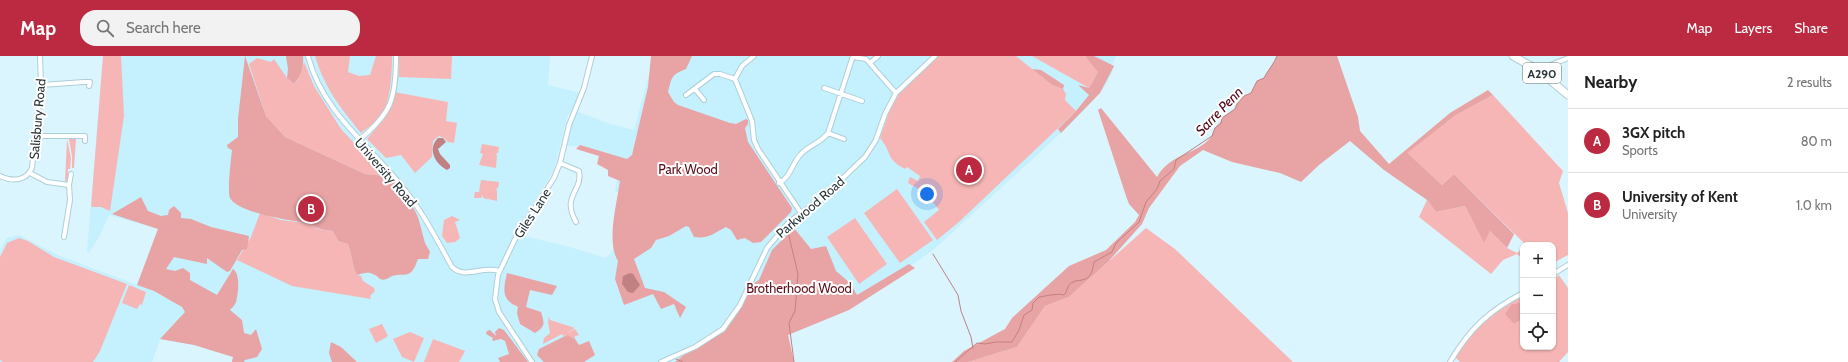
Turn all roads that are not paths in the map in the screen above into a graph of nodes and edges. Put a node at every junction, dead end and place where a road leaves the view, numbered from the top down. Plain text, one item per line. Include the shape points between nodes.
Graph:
1 (40, 56) edge
2 (308, 56) edge
3 (396, 56) edge
4 (592, 56) edge
5 (754, 56) edge
6 (853, 56) edge
7 (878, 56) edge
8 (935, 56) edge
9 (1513, 56) edge
10 (1568, 58) edge
11 (870, 63) junction
12 (1538, 70) junction
13 (735, 79) junction
14 (41, 85) junction
15 (89, 86) dead end
16 (824, 88) dead end
17 (696, 89) junction
18 (896, 93) junction
19 (686, 94) dead end
20 (842, 94) junction
21 (1568, 95) edge
22 (704, 100) dead end
23 (862, 101) dead end
24 (828, 133) junction
25 (35, 136) junction
26 (844, 139) dead end
27 (359, 140) junction
28 (85, 141) dead end
29 (560, 162) junction
30 (30, 173) junction
31 (71, 174) dead end
32 (0, 176) edge
33 (779, 183) junction
34 (69, 185) junction
35 (801, 213) junction
36 (576, 222) dead end
37 (64, 237) dead end
38 (1568, 265) edge
39 (499, 271) junction
40 (1556, 272) edge
41 (1520, 295) edge
42 (532, 362) edge
43 (661, 362) edge
44 (1450, 362) edge

1 - 14 street, Salisbury Road
2 - 27 street, University Road via 327,100
3 - 27 street via 395,79 388,108 382,119
4 - 29 street, Giles Lane via 584,88 568,125
5 - 13 street via 742,66
6 - 11 street via 863,57
6 - 20 street
7 - 11 street
8 - 18 street, Parkwood Road
9 - 12 main road, A290
10 - 12 street
11 - 18 street
12 - 21 main road, A290
13 - 17 street via 714,74
13 - 33 street via 752,121 754,140
14 - 15 street via 90,82
14 - 25 street, Salisbury Road
16 - 20 street
17 - 19 street
17 - 22 street
18 - 35 street, Parkwood Road via 876,140 865,157
20 - 23 street
20 - 24 street
24 - 26 street
24 - 33 street via 801,153 786,178
25 - 28 street via 85,136
25 - 30 street, Salisbury Road
27 - 39 street, University Road via 408,193 456,271 464,273 485,268
29 - 36 street via 579,171 580,174 570,204
29 - 39 street, Giles Lane via 547,191 516,237
30 - 32 street, Salisbury Road via 18,180
30 - 34 street via 47,182
31 - 34 street
33 - 35 street
34 - 37 street via 70,200
35 - 43 street, Parkwood Road via 779,232 767,248 740,305 723,329 695,347
38 - 40 street
39 - 42 street, Giles Lane via 495,299 499,312
41 - 44 street via 1482,320

